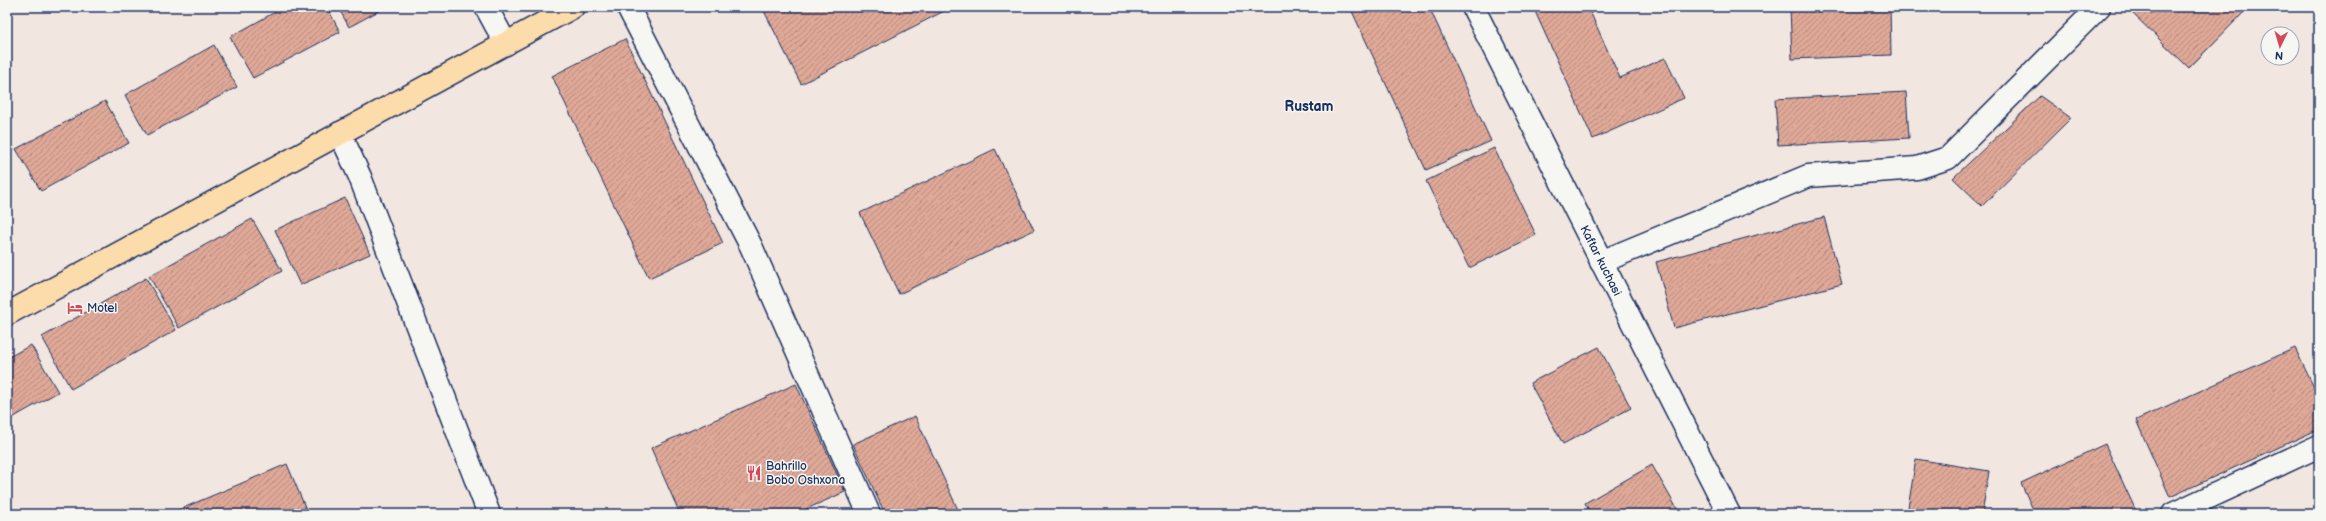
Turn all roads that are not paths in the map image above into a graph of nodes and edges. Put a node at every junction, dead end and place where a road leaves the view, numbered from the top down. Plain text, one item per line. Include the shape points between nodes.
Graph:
1 (486, 7) edge
2 (573, 7) edge
3 (628, 7) edge
4 (1473, 7) edge
5 (2099, 7) edge
6 (506, 44) junction
7 (340, 133) junction
8 (1601, 262) junction
9 (7, 314) edge
10 (2319, 446) edge
11 (489, 514) edge
12 (869, 514) edge
13 (1729, 514) edge
14 (2174, 514) edge

1 - 6 street
2 - 6 main road
3 - 12 street via 751,246
4 - 8 street, Kaftar kuchasi
5 - 8 street via 1948,158 1917,168 1808,176
6 - 7 main road
7 - 9 main road
7 - 11 street via 363,184
8 - 13 street, Kaftar kuchasi
10 - 14 street

